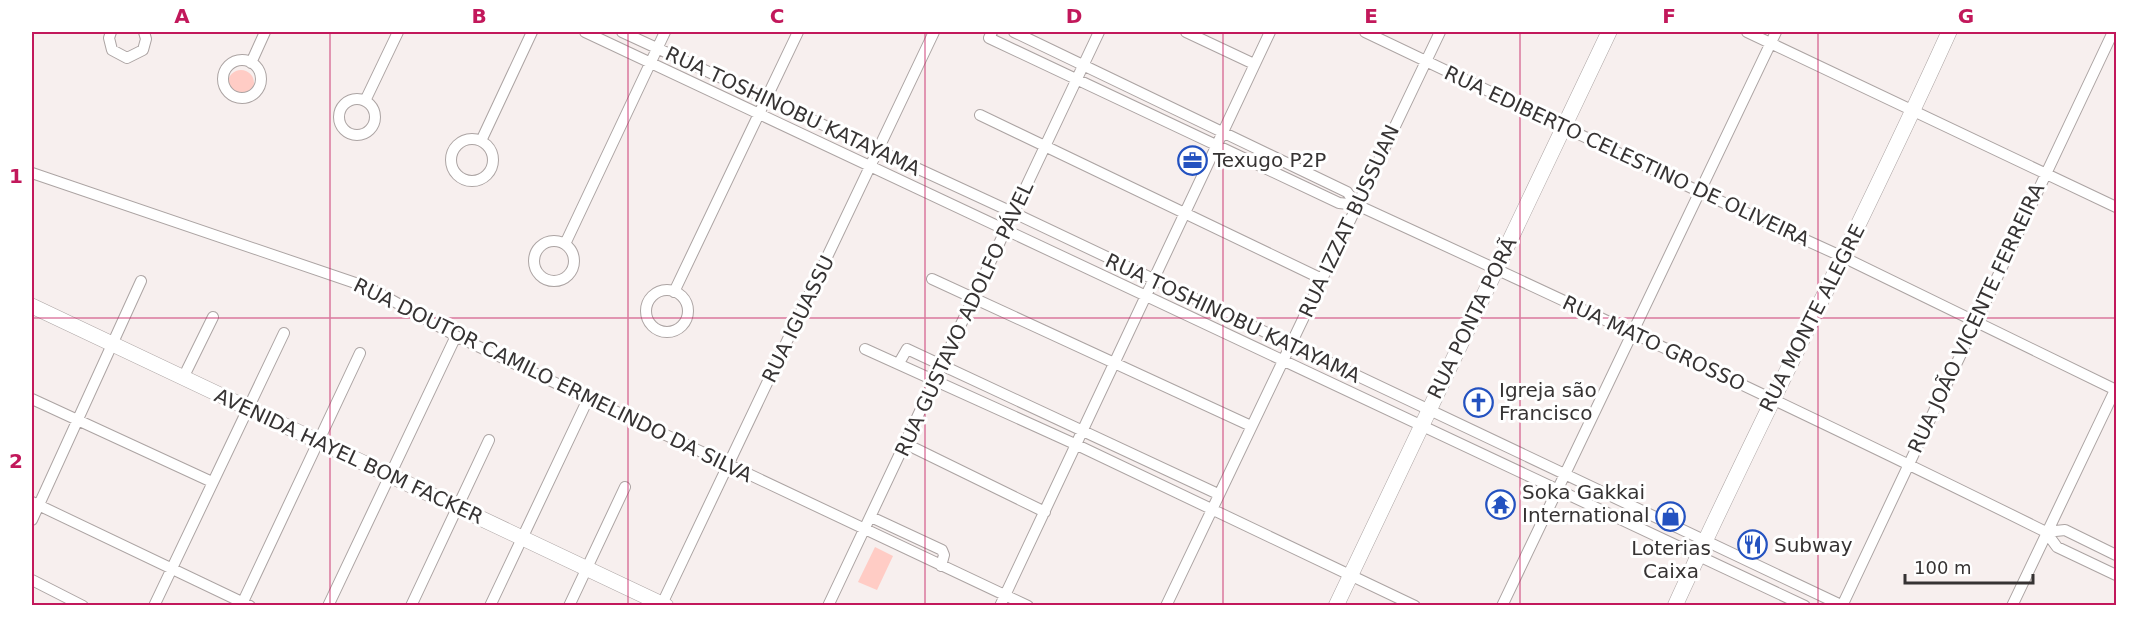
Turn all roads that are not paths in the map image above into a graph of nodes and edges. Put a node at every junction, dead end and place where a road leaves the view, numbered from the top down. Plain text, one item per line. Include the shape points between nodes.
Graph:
1 (111, 32) edge
2 (144, 32) edge
3 (265, 32) edge
4 (398, 32) edge
5 (532, 32) edge
6 (585, 32) edge
7 (622, 32) edge
8 (665, 32) edge
9 (798, 32) edge
10 (934, 32) edge
11 (992, 32) edge
12 (1014, 32) edge
13 (1099, 32) edge
14 (1186, 32) edge
15 (1270, 32) edge
16 (1365, 32) edge
17 (1440, 32) edge
18 (1609, 32) edge
19 (1747, 32) edge
20 (1776, 32) edge
21 (1949, 32) edge
22 (2113, 32) edge
23 (1771, 43) junction
24 (657, 48) junction
25 (1426, 61) junction
26 (651, 62) junction
27 (250, 63) dead end
28 (1084, 64) junction
29 (1254, 64) junction
30 (1077, 79) junction
31 (766, 98) junction
32 (365, 100) dead end
33 (1913, 111) junction
34 (759, 112) junction
35 (980, 115) dead end
36 (1565, 126) junction
37 (1222, 130) junction
38 (481, 141) dead end
39 (1215, 145) junction
40 (1045, 146) junction
41 (878, 151) junction
42 (871, 166) junction
43 (32, 172) edge
44 (2044, 174) junction
45 (947, 182) junction
46 (1698, 191) junction
47 (939, 198) junction
48 (1357, 205) junction
49 (2116, 207) edge
50 (1185, 212) junction
51 (1014, 213) junction
52 (1007, 229) junction
53 (565, 244) dead end
54 (1844, 257) junction
55 (1496, 268) junction
56 (932, 279) dead end
57 (1322, 279) junction
58 (1152, 280) junction
59 (141, 281) dead end
60 (674, 292) dead end
61 (1146, 294) junction
62 (975, 298) junction
63 (32, 306) edge
64 (213, 317) dead end
65 (1975, 322) junction
66 (284, 333) dead end
67 (1630, 333) junction
68 (456, 336) junction
69 (112, 345) junction
70 (1290, 346) junction
71 (865, 349) dead end
72 (360, 353) dead end
73 (1283, 360) junction
74 (1115, 362) junction
75 (899, 363) junction
76 (942, 364) junction
77 (183, 378) junction
78 (935, 379) junction
79 (2116, 389) edge
80 (32, 399) edge
81 (588, 399) junction
82 (1771, 399) junction
83 (247, 408) junction
84 (1428, 410) junction
85 (77, 421) junction
86 (1421, 424) junction
87 (1251, 426) junction
88 (1083, 431) junction
89 (489, 440) dead end
90 (318, 443) junction
91 (906, 444) junction
92 (1077, 445) junction
93 (1908, 464) junction
94 (728, 465) junction
95 (1564, 474) junction
96 (387, 476) junction
97 (212, 482) junction
98 (625, 487) dead end
99 (1557, 490) junction
100 (1218, 494) junction
101 (35, 503) edge
102 (458, 507) junction
103 (1211, 508) junction
104 (1045, 512) junction
105 (871, 517) junction
106 (32, 520) edge
107 (864, 530) junction
108 (2046, 532) junction
109 (521, 538) junction
110 (1704, 541) junction
111 (1698, 555) junction
112 (2116, 555) edge
113 (941, 566) junction
114 (171, 569) junction
115 (586, 569) junction
116 (1350, 574) junction
117 (2116, 575) edge
118 (32, 580) edge
119 (1006, 595) junction
120 (245, 604) edge
121 (663, 605) edge
122 (1842, 605) edge
123 (83, 606) edge
124 (154, 606) edge
125 (328, 606) edge
126 (411, 606) edge
127 (490, 606) edge
128 (570, 606) edge
129 (828, 606) edge
130 (1000, 606) edge
131 (1028, 606) edge
132 (1166, 606) edge
133 (1336, 606) edge
134 (1415, 606) edge
135 (1502, 606) edge
136 (1675, 606) edge
137 (1805, 606) edge
138 (2013, 606) edge

1 - 2 street via 112,50 127,58 143,50
3 - 27 street
4 - 32 street
5 - 38 street
6 - 26 street, RUA TOSHINOBU KATAYAMA
7 - 24 street, RUA TOSHINOBU KATAYAMA
8 - 24 street
9 - 31 street
10 - 41 street, RUA IGUASSU
11 - 30 street, RUA MATO GROSSO via 989,38
12 - 28 street, RUA MATO GROSSO
13 - 28 street, RUA GUSTAVO ADOLFO PÁVEL
14 - 29 street
15 - 29 street
16 - 25 street, RUA EDIBERTO CELESTINO DE OLIVEIRA
17 - 25 street, RUA IZZAT BUSSUAN
18 - 36 street, RUA PONTA PORÃ
19 - 23 street
20 - 23 street
21 - 33 street, RUA MONTE ALEGRE
22 - 44 street, RUA JOÃO VICENTE FERREIRA
23 - 33 street
23 - 46 street
24 - 26 street
24 - 31 street, RUA TOSHINOBU KATAYAMA
25 - 36 street, RUA EDIBERTO CELESTINO DE OLIVEIRA
25 - 48 street, RUA IZZAT BUSSUAN
26 - 34 street, RUA TOSHINOBU KATAYAMA
26 - 53 street
28 - 30 street, RUA GUSTAVO ADOLFO PÁVEL
28 - 37 street, RUA MATO GROSSO
29 - 37 street
30 - 39 street, RUA MATO GROSSO
30 - 40 street, RUA GUSTAVO ADOLFO PÁVEL
31 - 34 street
31 - 41 street, RUA TOSHINOBU KATAYAMA
33 - 44 street
33 - 54 street, RUA MONTE ALEGRE
34 - 42 street, RUA TOSHINOBU KATAYAMA
34 - 60 street
35 - 40 street
36 - 46 street, RUA EDIBERTO CELESTINO DE OLIVEIRA
36 - 55 street, RUA PONTA PORÃ
37 - 39 street
37 - 48 street, RUA MATO GROSSO via 1347,192
39 - 48 street, RUA MATO GROSSO via 1339,203
39 - 50 street
40 - 50 street
40 - 51 street, RUA GUSTAVO ADOLFO PÁVEL
41 - 42 street, RUA IGUASSU
41 - 45 street, RUA TOSHINOBU KATAYAMA
42 - 47 street, RUA TOSHINOBU KATAYAMA
42 - 94 street, RUA IGUASSU
43 - 68 street, RUA DOUTOR CAMILO ERMELINDO DA SILVA via 370,288
44 - 49 street
44 - 65 street, RUA JOÃO VICENTE FERREIRA
45 - 47 street
45 - 51 street, RUA TOSHINOBU KATAYAMA
46 - 54 street, RUA EDIBERTO CELESTINO DE OLIVEIRA
46 - 67 street
47 - 52 street, RUA TOSHINOBU KATAYAMA
48 - 55 street, RUA MATO GROSSO
48 - 57 street, RUA IZZAT BUSSUAN
50 - 57 street
50 - 58 street
51 - 52 street, RUA GUSTAVO ADOLFO PÁVEL
51 - 58 street, RUA TOSHINOBU KATAYAMA
52 - 61 street, RUA TOSHINOBU KATAYAMA
52 - 62 street, RUA GUSTAVO ADOLFO PÁVEL
54 - 65 street, RUA EDIBERTO CELESTINO DE OLIVEIRA
54 - 82 street, RUA MONTE ALEGRE
55 - 67 street, RUA MATO GROSSO
55 - 84 street, RUA PONTA PORÃ
56 - 62 street
57 - 70 street, RUA IZZAT BUSSUAN
58 - 61 street
58 - 70 street, RUA TOSHINOBU KATAYAMA
59 - 69 street
61 - 73 street, RUA TOSHINOBU KATAYAMA
61 - 74 street
62 - 74 street
62 - 76 street, RUA GUSTAVO ADOLFO PÁVEL
63 - 69 street, AVENIDA HAYEL BOM FACKER
64 - 77 street
65 - 79 street, RUA EDIBERTO CELESTINO DE OLIVEIRA
65 - 93 street, RUA JOÃO VICENTE FERREIRA
66 - 83 street
67 - 82 street, RUA MATO GROSSO
67 - 95 street
68 - 81 street, RUA DOUTOR CAMILO ERMELINDO DA SILVA
68 - 96 street
69 - 77 street, AVENIDA HAYEL BOM FACKER
69 - 85 street
70 - 73 street, RUA IZZAT BUSSUAN
70 - 84 street, RUA TOSHINOBU KATAYAMA
71 - 75 street
72 - 90 street
73 - 86 street, RUA TOSHINOBU KATAYAMA
73 - 87 street, RUA IZZAT BUSSUAN
74 - 87 street
74 - 88 street
75 - 76 street via 907,348
75 - 78 street
76 - 78 street, RUA GUSTAVO ADOLFO PÁVEL
76 - 88 street
77 - 83 street, AVENIDA HAYEL BOM FACKER
78 - 91 street, RUA GUSTAVO ADOLFO PÁVEL
78 - 92 street
79 - 108 street
80 - 85 street
81 - 94 street, RUA DOUTOR CAMILO ERMELINDO DA SILVA
81 - 109 street
82 - 93 street, RUA MATO GROSSO
82 - 110 street, RUA MONTE ALEGRE
83 - 90 street, AVENIDA HAYEL BOM FACKER
83 - 97 street
84 - 86 street, RUA PONTA PORÃ
84 - 95 street, RUA TOSHINOBU KATAYAMA
85 - 97 street
85 - 101 street
86 - 99 street, RUA TOSHINOBU KATAYAMA
86 - 116 street, RUA PONTA PORÃ
87 - 100 street, RUA IZZAT BUSSUAN
88 - 92 street
88 - 100 street
89 - 102 street
90 - 96 street, AVENIDA HAYEL BOM FACKER
90 - 120 street
91 - 104 street
91 - 105 street, RUA GUSTAVO ADOLFO PÁVEL
92 - 103 street
92 - 104 street
93 - 108 street, RUA MATO GROSSO
93 - 122 street, RUA JOÃO VICENTE FERREIRA
94 - 107 street, RUA DOUTOR CAMILO ERMELINDO DA SILVA
94 - 121 street, RUA IGUASSU
95 - 99 street
95 - 110 street, RUA TOSHINOBU KATAYAMA
96 - 102 street, AVENIDA HAYEL BOM FACKER
96 - 125 street
97 - 114 street
98 - 115 street
99 - 111 street, RUA TOSHINOBU KATAYAMA
99 - 135 street
100 - 103 street, RUA IZZAT BUSSUAN
101 - 106 street
101 - 114 street
102 - 109 street, AVENIDA HAYEL BOM FACKER
102 - 126 street
103 - 116 street
103 - 132 street, RUA IZZAT BUSSUAN
104 - 119 street
105 - 107 street, RUA GUSTAVO ADOLFO PÁVEL
105 - 113 street via 942,550
107 - 113 street, RUA DOUTOR CAMILO ERMELINDO DA SILVA
107 - 129 street, RUA GUSTAVO ADOLFO PÁVEL
108 - 112 street, RUA MATO GROSSO via 2065,530
108 - 117 street, RUA MATO GROSSO via 2057,547
108 - 138 street
109 - 115 street, AVENIDA HAYEL BOM FACKER
109 - 127 street
110 - 111 street, RUA MONTE ALEGRE
110 - 122 street, RUA TOSHINOBU KATAYAMA
111 - 136 street, RUA MONTE ALEGRE
111 - 137 street, RUA TOSHINOBU KATAYAMA
113 - 119 street, RUA DOUTOR CAMILO ERMELINDO DA SILVA
114 - 120 street
114 - 124 street
115 - 121 street, AVENIDA HAYEL BOM FACKER
115 - 128 street
116 - 133 street, RUA PONTA PORÃ
116 - 134 street
118 - 123 street
119 - 130 street
119 - 131 street, RUA DOUTOR CAMILO ERMELINDO DA SILVA

